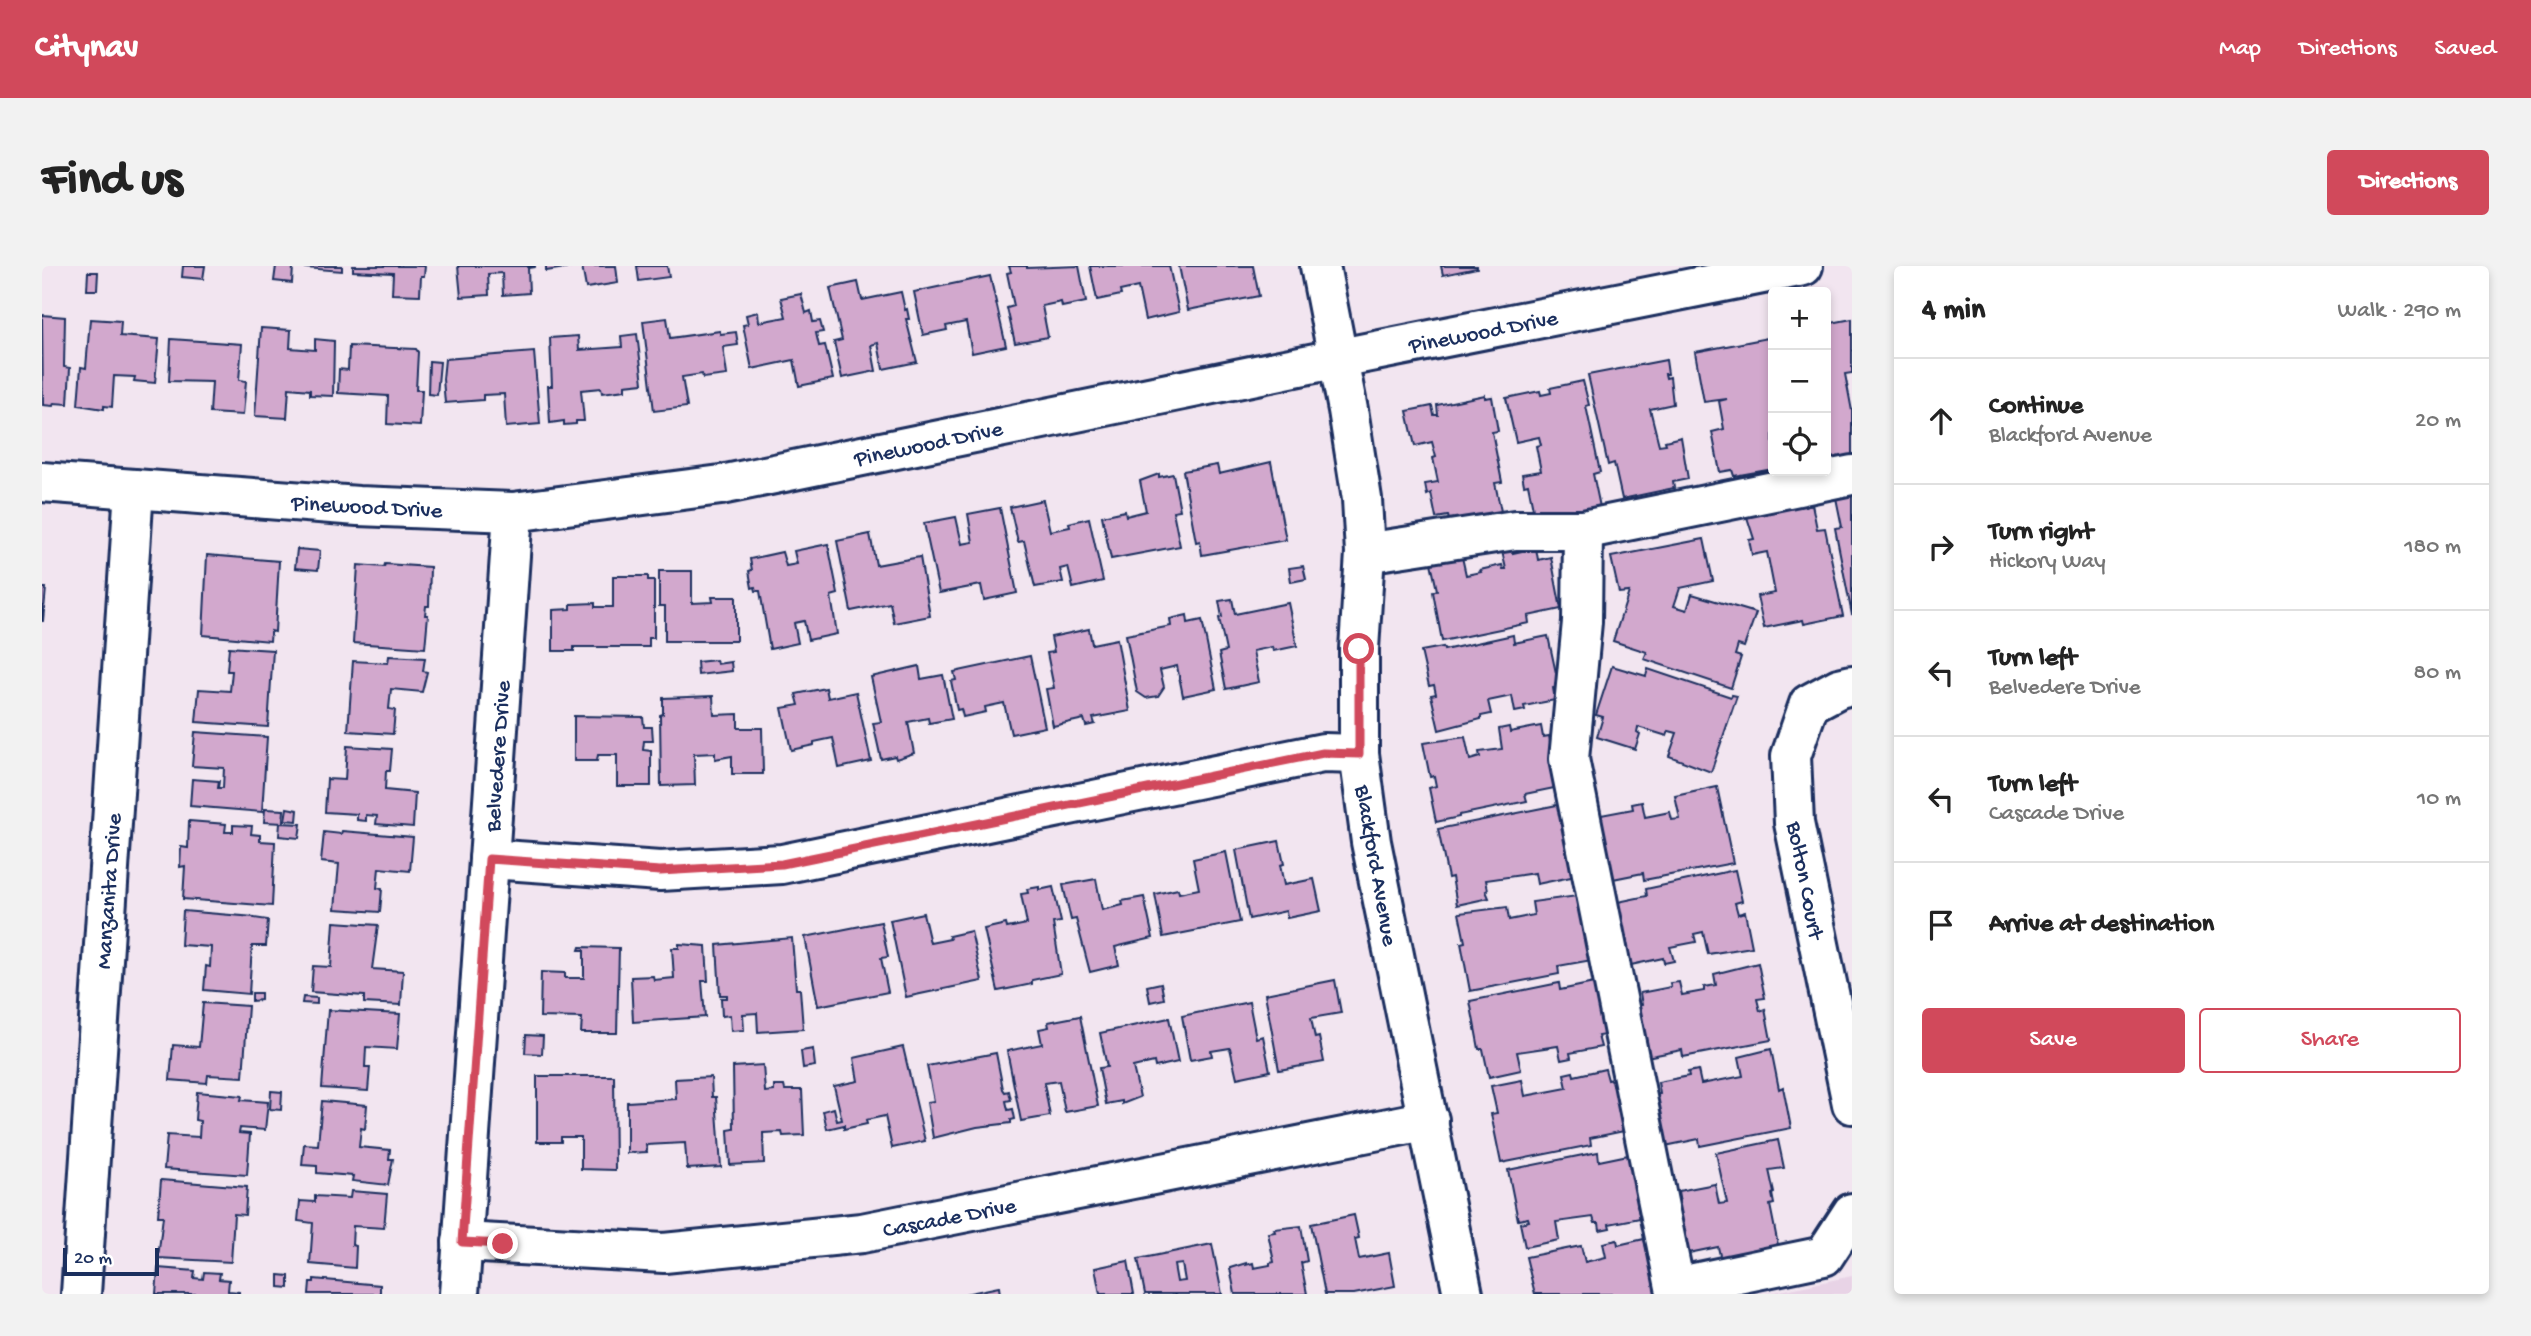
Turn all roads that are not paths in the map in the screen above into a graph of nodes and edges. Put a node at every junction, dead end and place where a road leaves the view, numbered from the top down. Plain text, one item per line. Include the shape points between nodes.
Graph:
1 (1320, 266) edge
2 (1803, 266) edge
3 (1710, 275) edge
4 (1338, 359) junction
5 (1852, 475) edge
6 (42, 482) edge
7 (134, 489) junction
8 (513, 512) junction
9 (1583, 530) junction
10 (1365, 553) junction
11 (1852, 685) edge
12 (1359, 754) junction
13 (489, 859) junction
14 (1852, 1104) edge
15 (1429, 1119) junction
16 (1852, 1213) edge
17 (462, 1242) junction
18 (81, 1294) edge
19 (459, 1294) edge
20 (1463, 1294) edge

1 - 4 street, Blackford Avenue
2 - 3 street, Pinewood Drive
3 - 4 street, Pinewood Drive
4 - 8 street, Pinewood Drive via 721,485
4 - 10 street, Blackford Avenue via 1362,499
5 - 9 street
6 - 7 street, Pinewood Drive
7 - 8 street, Pinewood Drive
7 - 18 street, Manzanita Drive
8 - 13 street, Belvedere Drive
9 - 10 street via 1515,530
9 - 16 street via 1582,622 1569,759 1675,1287 1824,1256
10 - 12 street, Blackford Avenue
11 - 14 street, Bolton Court via 1809,704 1791,757 1794,823
12 - 13 street via 1323,753 782,864 660,871
12 - 15 street, Blackford Avenue via 1371,842
13 - 17 street, Belvedere Drive
15 - 17 street, Cascade Drive via 862,1233 664,1253
15 - 20 street, Blackford Avenue
17 - 19 street, Belvedere Drive

